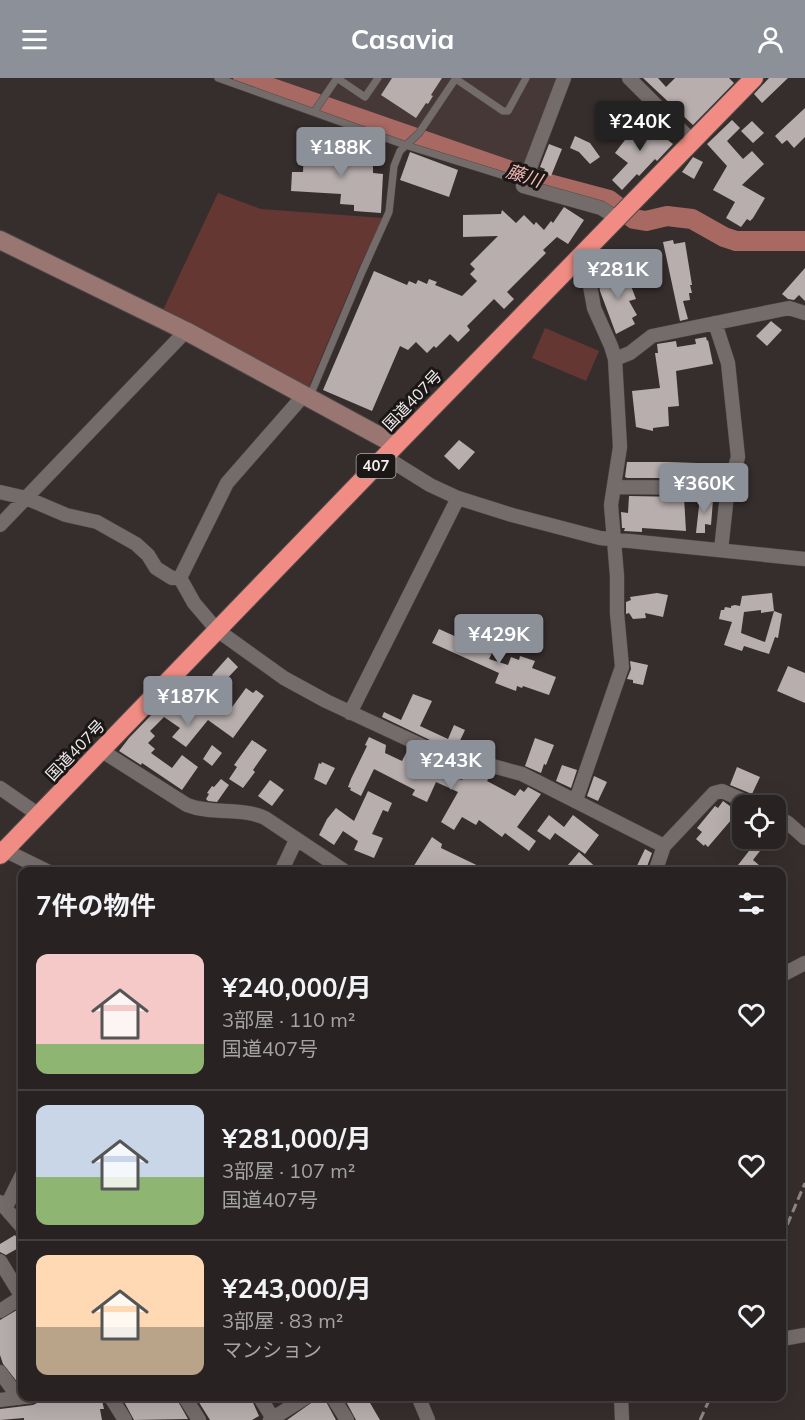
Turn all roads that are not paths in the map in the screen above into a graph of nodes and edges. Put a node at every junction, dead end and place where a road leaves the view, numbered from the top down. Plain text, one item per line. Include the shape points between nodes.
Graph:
1 (219, 78) edge
2 (378, 78) edge
3 (526, 78) edge
4 (564, 78) edge
5 (629, 78) edge
6 (754, 78) edge
7 (456, 79) edge
8 (315, 110) junction
9 (693, 142) junction
10 (405, 145) junction
11 (524, 177) junction
12 (617, 218) junction
13 (0, 240) edge
14 (584, 252) junction
15 (805, 313) edge
16 (715, 323) junction
17 (186, 331) junction
18 (615, 359) junction
19 (307, 397) junction
20 (390, 451) junction
21 (614, 487) junction
22 (729, 488) junction
23 (0, 492) edge
24 (26, 498) junction
25 (458, 498) junction
26 (0, 525) edge
27 (615, 539) junction
28 (721, 550) junction
29 (805, 559) edge
30 (180, 578) junction
31 (217, 630) junction
32 (350, 713) junction
33 (102, 751) junction
34 (0, 788) edge
35 (732, 795) edge
36 (576, 800) junction
37 (39, 815) junction
38 (786, 822) edge
39 (803, 831) edge
40 (296, 840) junction
41 (664, 846) junction
42 (2, 851) edge
43 (38, 867) edge
44 (283, 867) edge
45 (338, 867) edge
46 (657, 867) edge
47 (805, 963) edge
48 (786, 973) edge
49 (18, 1181) edge
50 (3, 1205) edge
51 (18, 1222) edge
52 (0, 1261) edge
53 (18, 1290) edge
54 (18, 1300) edge
55 (0, 1311) edge
56 (805, 1335) edge
57 (786, 1338) edge
58 (0, 1372) edge
59 (18, 1389) edge
60 (18, 1398) edge
61 (0, 1400) edge
62 (113, 1401) edge
63 (187, 1401) edge
64 (262, 1401) edge
65 (300, 1401) edge
66 (335, 1401) edge
67 (420, 1401) edge
68 (621, 1401) edge
69 (125, 1420) edge
70 (199, 1420) edge
71 (272, 1420) edge
72 (347, 1420) edge
73 (428, 1420) edge
74 (622, 1420) edge

1 - 8 lane
2 - 8 lane via 365,97 337,78
3 - 7 lane via 508,111
4 - 11 street
5 - 9 street
6 - 9 highway, 国道407号 / 407
7 - 10 lane
8 - 10 lane
9 - 12 highway, 国道407号 / 407
10 - 11 lane
10 - 19 lane via 394,166 389,212
11 - 12 street via 523,186 601,208
12 - 14 highway, 国道407号 / 407
13 - 17 street
14 - 18 street via 594,308
14 - 20 highway, 国道407号 / 407
15 - 16 street via 789,308
16 - 18 street via 652,336
16 - 22 street via 728,363 738,442 738,463
17 - 19 street
17 - 24 street
18 - 21 street via 620,447
19 - 20 street
19 - 30 street via 227,483
20 - 25 street via 430,485
20 - 31 highway, 国道407号 / 407
21 - 22 street
21 - 27 street via 611,505
22 - 28 street
23 - 24 street
24 - 26 street
24 - 30 street via 66,515 97,522 136,544 156,568 172,578
25 - 27 street via 567,530
25 - 32 street
27 - 28 street
27 - 36 street via 622,667
28 - 29 street
30 - 31 street via 194,603
31 - 32 street via 284,678
31 - 33 highway, 国道407号 / 407
32 - 36 street via 427,748 522,774
33 - 37 highway, 国道407号 / 407
33 - 40 street via 187,806 254,813
34 - 37 street
35 - 41 street via 722,791 714,793
36 - 41 street
37 - 42 highway, 国道407号 / 407
38 - 39 street
40 - 44 street
40 - 45 street
41 - 46 street
42 - 43 street
47 - 48 street
49 - 50 street
50 - 51 street
52 - 53 street
54 - 55 street
56 - 57 street
58 - 59 street
60 - 61 street
62 - 69 street
63 - 70 street
64 - 71 street
65 - 71 street
66 - 72 street
67 - 73 street
68 - 74 street

